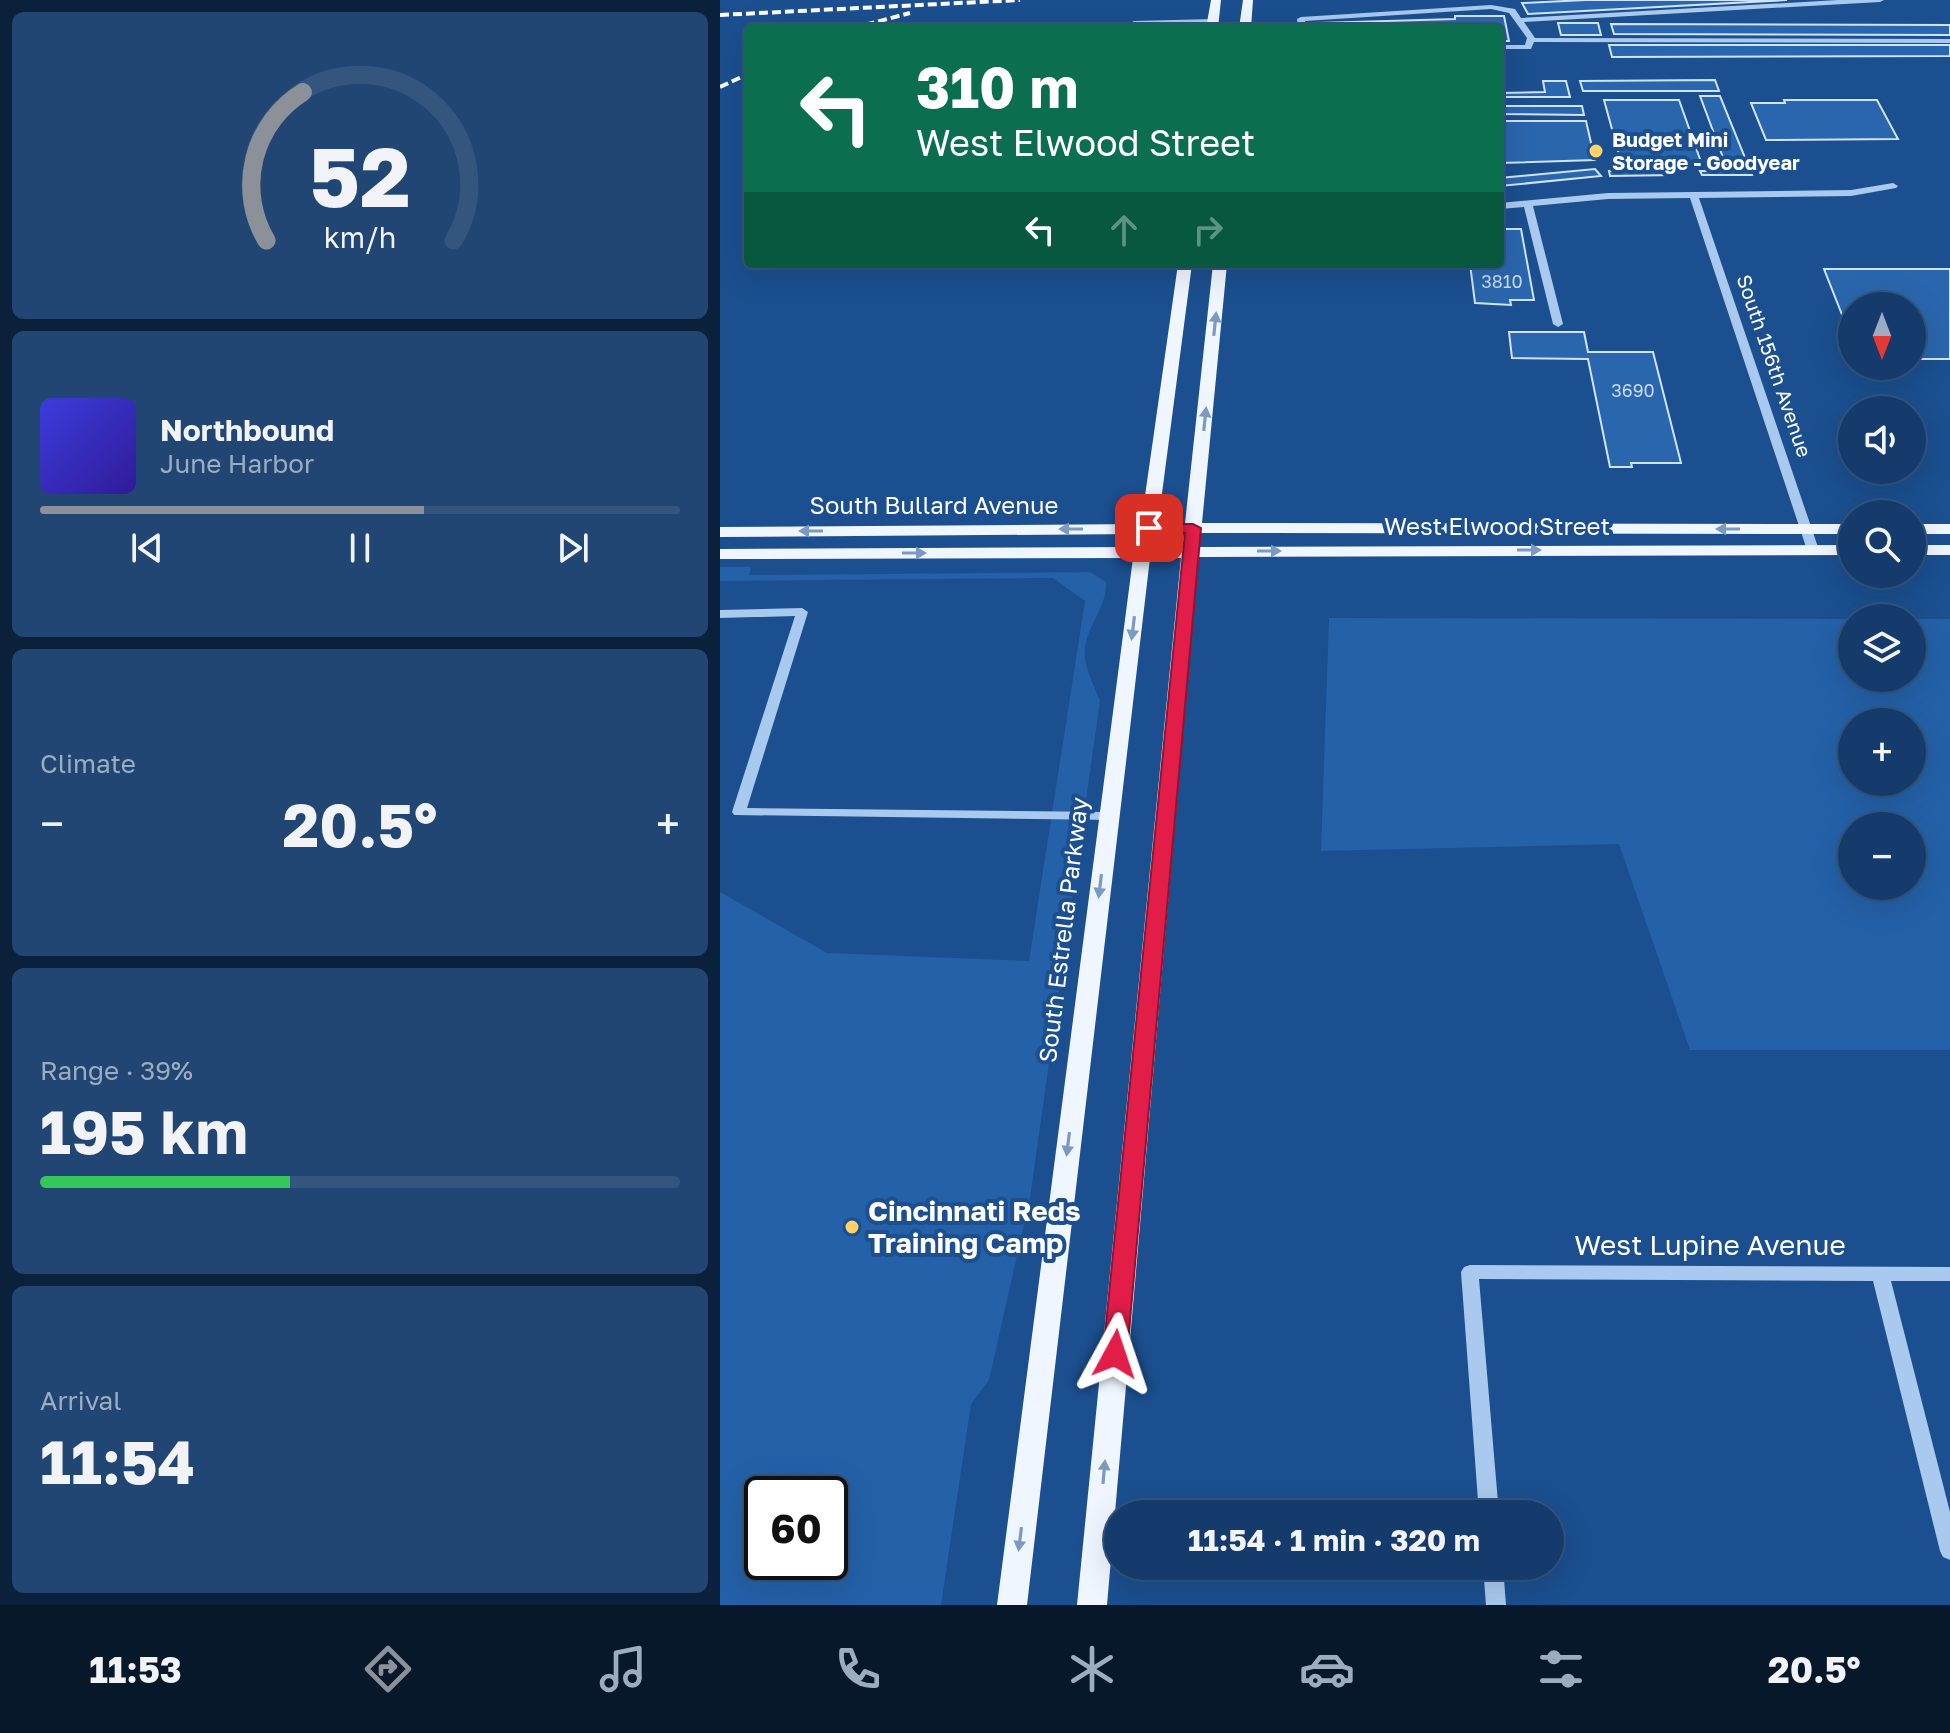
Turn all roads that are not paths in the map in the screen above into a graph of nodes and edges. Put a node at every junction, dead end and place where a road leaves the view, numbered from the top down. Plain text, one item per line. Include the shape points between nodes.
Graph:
1 (1216, 0) edge
2 (1248, 0) edge
3 (1880, 0) edge
4 (1518, 20) junction
5 (1134, 23) dead end
6 (1213, 24) edge
7 (1245, 24) edge
8 (1302, 24) edge
9 (1530, 40) junction
10 (1950, 41) edge
11 (1504, 47) edge
12 (1893, 186) dead end
13 (1694, 195) junction
14 (1528, 204) junction
15 (1504, 206) edge
16 (1184, 268) edge
17 (1220, 268) edge
18 (1558, 324) dead end
19 (1149, 528) junction
20 (1193, 528) junction
21 (1806, 529) junction
22 (1838, 529) edge
23 (1926, 529) edge
24 (1950, 529) edge
25 (720, 532) edge
26 (1813, 550) junction
27 (1838, 550) edge
28 (1926, 550) edge
29 (1950, 550) edge
30 (1142, 551) junction
31 (1191, 551) junction
32 (720, 554) edge
33 (720, 614) edge
34 (1109, 817) junction
35 (1880, 1273) junction
36 (1950, 1274) edge
37 (1488, 1500) edge
38 (1950, 1551) edge
39 (1494, 1580) edge
40 (1012, 1605) edge
41 (1092, 1605) edge
42 (1496, 1605) edge

1 - 6 main road
2 - 7 main road
3 - 4 street
4 - 8 street via 1512,11 1491,7 1301,19
4 - 9 street
5 - 6 street
9 - 10 street
9 - 11 street via 1528,47
12 - 13 street via 1851,193
13 - 14 street
13 - 21 street, South 156th Avenue
14 - 15 street
14 - 18 street
16 - 19 main road, South Estrella Parkway
20 -> 17 main road
19 - 20 main road, West Elwood Street
19 -> 25 main road, South Bullard Avenue
19 - 30 main road, South Estrella Parkway
21 -> 20 main road, West Elwood Street
20 - 31 main road
21 - 22 main road, West Elwood Street
21 - 26 street, South 156th Avenue
23 - 24 main road
26 - 27 main road, West Elwood Street
31 -> 26 main road, West Elwood Street
28 - 29 main road
30 - 31 main road, West Elwood Street
32 -> 30 main road, South Bullard Avenue
30 -> 34 main road, South Estrella Parkway
41 -> 31 main road
33 - 34 street via 802,612 739,812
34 -> 40 main road, South Estrella Parkway
35 - 36 street, West Lupine Avenue
35 - 37 street, West Lupine Avenue via 1470,1272
35 - 38 street
39 - 42 street

